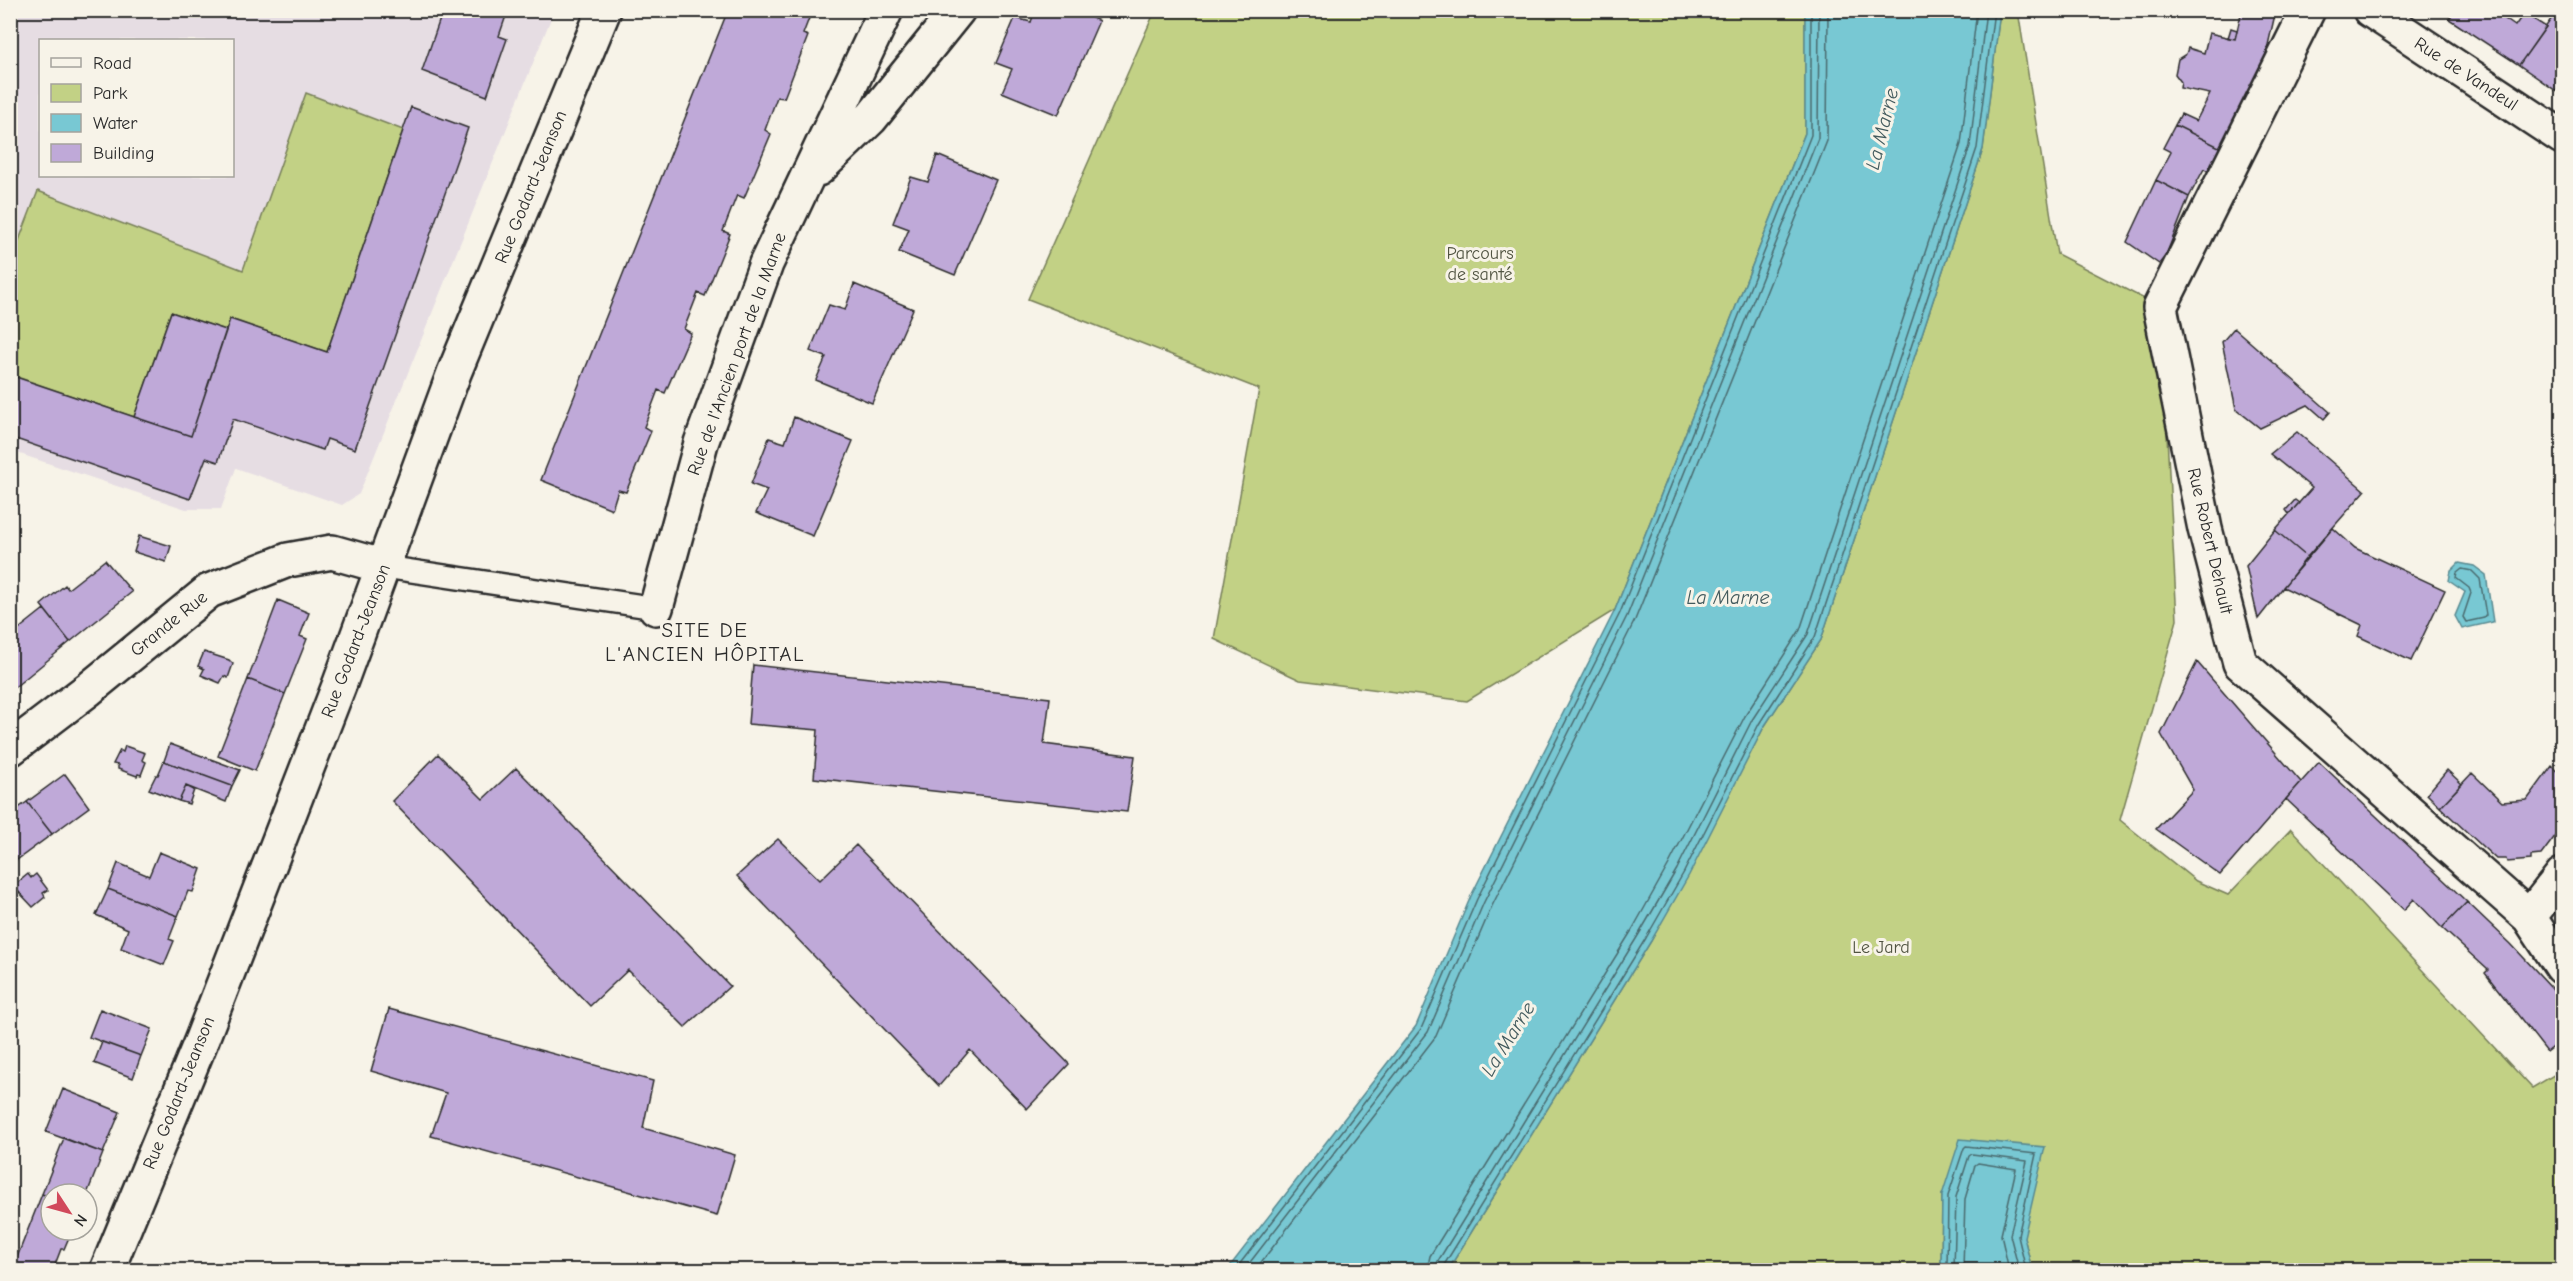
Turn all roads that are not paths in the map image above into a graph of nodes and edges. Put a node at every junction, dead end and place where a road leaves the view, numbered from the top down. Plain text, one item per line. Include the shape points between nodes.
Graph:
1 (604, 10) edge
2 (886, 10) edge
3 (958, 10) edge
4 (2308, 10) edge
5 (2370, 10) edge
6 (2562, 137) edge
7 (803, 182) junction
8 (385, 567) junction
9 (656, 608) joint
10 (10, 749) edge
11 (2562, 875) edge
12 (2529, 917) junction
13 (2562, 967) edge
14 (107, 1270) edge

1 - 8 street, Rue Godard-Jeanson via 454,373
2 - 7 street, Rue de l'Ancien port de la Marne
3 - 7 street via 871,118
4 - 12 street, Rue Robert Dehault via 2160,307 2205,529 2240,663
5 - 6 street, Rue de Vandeul
7 - 9 street, Rue de l'Ancien port de la Marne via 766,264 701,443
8 - 9 lane
8 - 10 street, Grande Rue via 332,552 288,560 209,591
8 - 14 street, Rue Godard-Jeanson via 202,1039
11 - 12 street
12 - 13 street, Rue Robert Dehault

